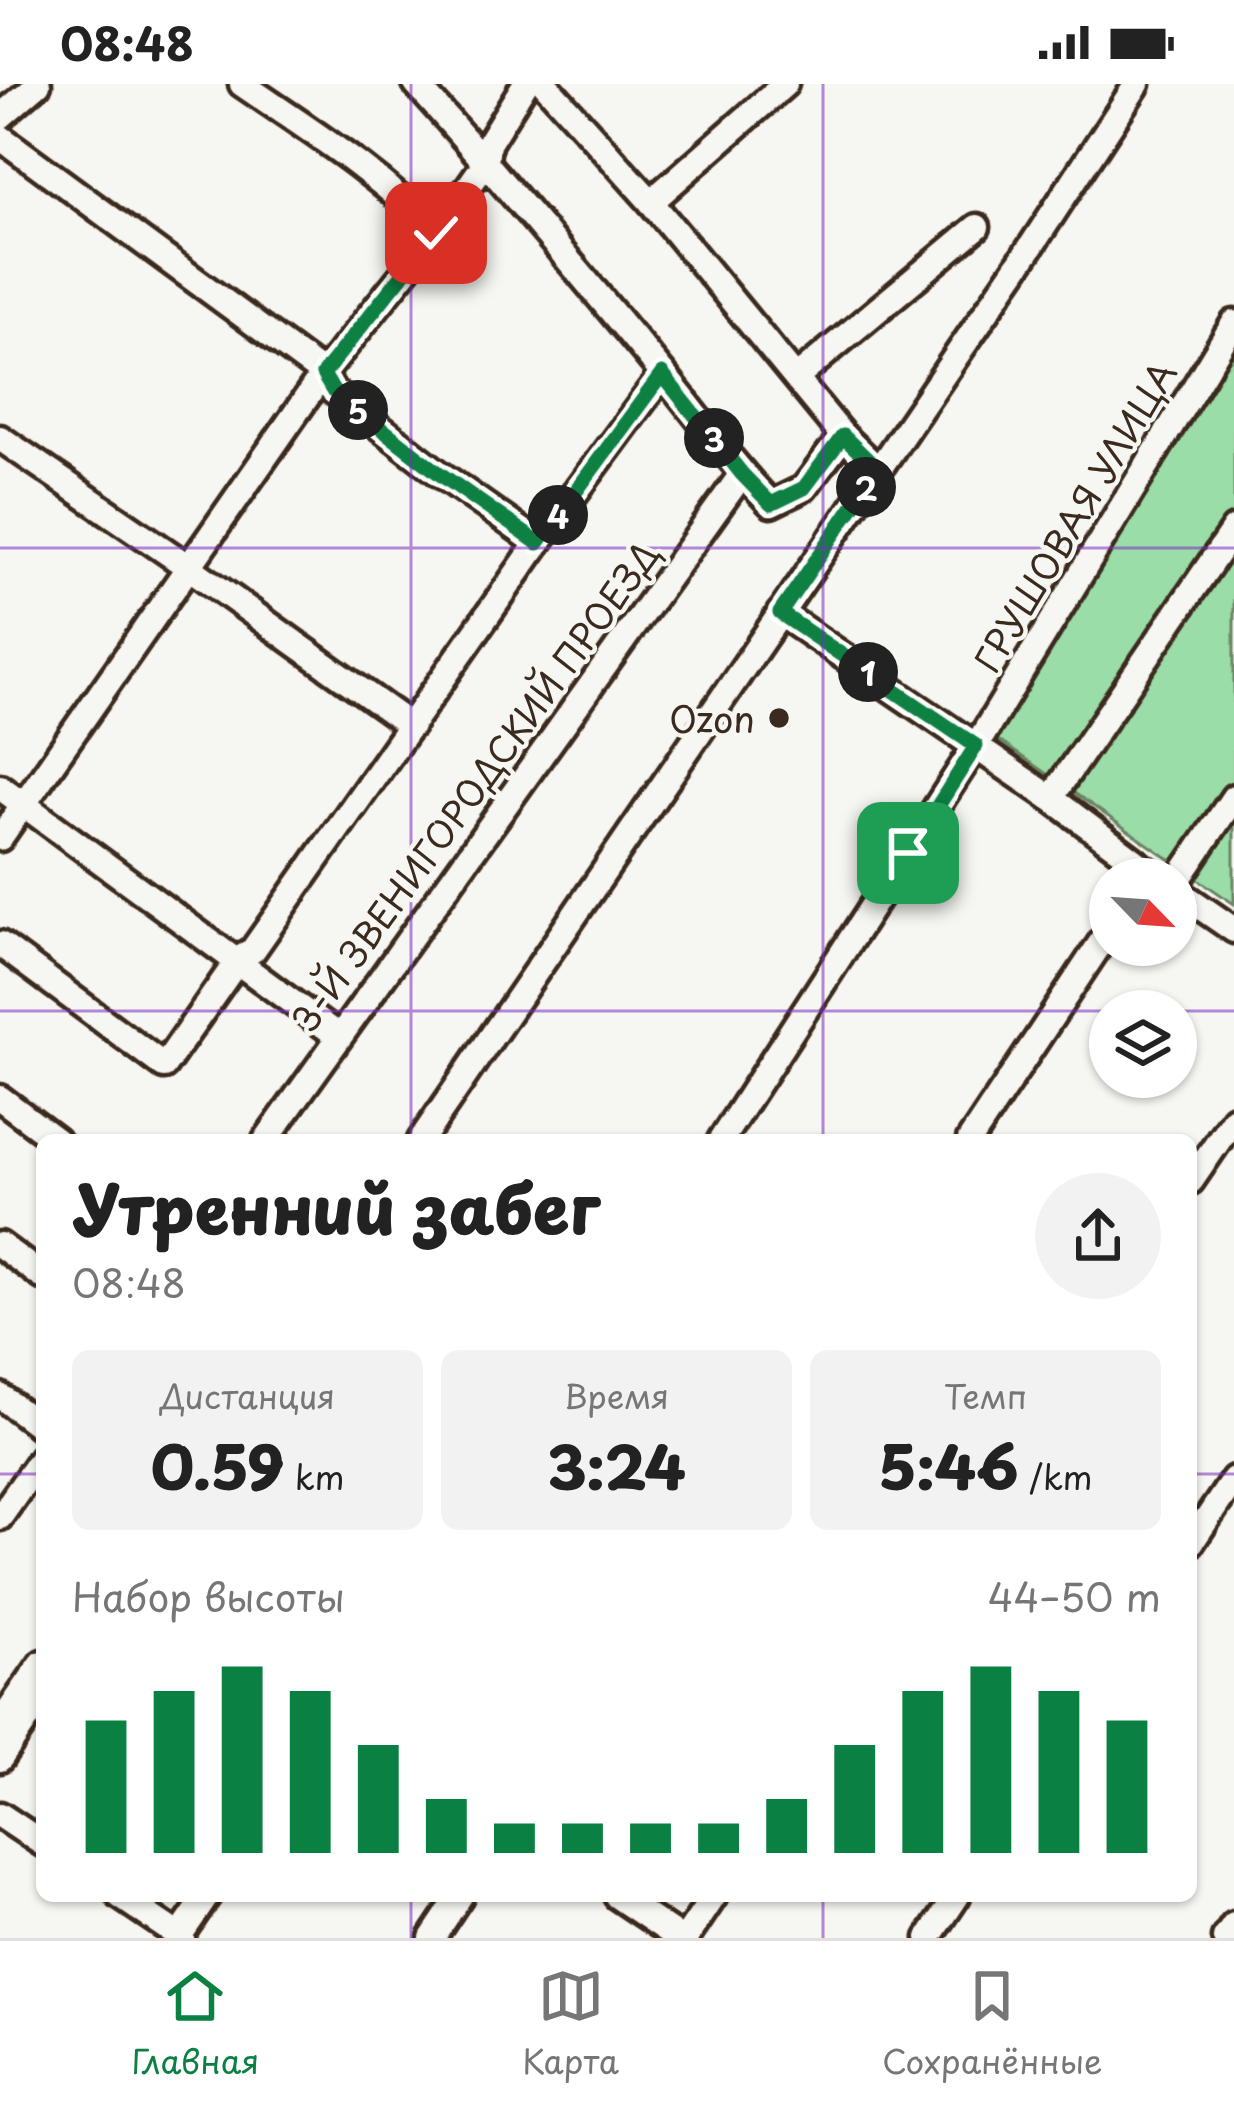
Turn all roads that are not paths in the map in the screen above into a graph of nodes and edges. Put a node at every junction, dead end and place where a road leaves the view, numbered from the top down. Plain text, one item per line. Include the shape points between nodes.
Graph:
1 (38, 84) edge
2 (242, 84) edge
3 (416, 84) edge
4 (525, 84) edge
5 (545, 84) edge
6 (785, 84) edge
7 (1137, 84) edge
8 (0, 117) edge
9 (0, 137) edge
10 (486, 162) junction
11 (650, 202) junction
12 (977, 227) dead end
13 (436, 233) junction
14 (1234, 323) edge
15 (323, 374) junction
16 (662, 374) junction
17 (796, 379) junction
18 (843, 436) junction
19 (0, 438) edge
20 (878, 470) junction
21 (742, 474) junction
22 (1234, 529) edge
23 (538, 543) junction
24 (190, 568) junction
25 (780, 613) junction
26 (411, 726) junction
27 (976, 746) junction
28 (0, 787) edge
29 (1234, 796) edge
30 (1051, 798) junction
31 (22, 804) junction
32 (0, 838) edge
33 (1127, 858) edge
34 (1194, 858) edge
35 (1197, 903) edge
36 (1234, 930) edge
37 (0, 944) edge
38 (238, 960) junction
39 (1089, 961) edge
40 (338, 1036) junction
41 (0, 1098) edge
42 (1234, 1118) edge
43 (48, 1134) edge
44 (270, 1134) edge
45 (425, 1134) edge
46 (725, 1134) edge
47 (974, 1134) edge
48 (1197, 1172) edge
49 (0, 1245) edge
50 (36, 1272) edge
51 (0, 1396) edge
52 (36, 1423) edge
53 (1234, 1479) edge
54 (34, 1487) edge
55 (0, 1517) edge
56 (1197, 1535) edge
57 (36, 1672) edge
58 (36, 1706) edge
59 (0, 1724) edge
60 (0, 1759) edge
61 (0, 1815) edge
62 (36, 1840) edge
63 (129, 1902) edge
64 (203, 1902) edge
65 (456, 1902) edge
66 (626, 1902) edge
67 (709, 1902) edge
68 (952, 1902) edge
69 (1234, 1924) edge
70 (180, 1937) edge
71 (432, 1938) edge
72 (682, 1938) edge
73 (928, 1938) edge
74 (1225, 1938) edge

1 - 8 street
2 - 13 street via 352,160
3 - 10 street
4 - 10 street via 488,144
5 - 11 street
6 - 11 street
7 - 20 street
9 - 15 street
10 - 13 street
10 - 16 street
11 - 17 street
12 - 17 street
13 - 15 street
14 - 27 street, ГРУШОВАЯ УЛИЦА
15 - 23 street via 333,391
15 - 24 street
16 - 21 street
16 - 23 street
17 - 18 street
18 - 20 street
18 - 21 street via 804,488 771,504
19 - 24 street
20 - 25 street
21 - 40 street, 3-Й ЗВЕНИГОРОДСКИЙ ПРОЕЗД
22 - 30 street
23 - 26 street
24 - 26 street
24 - 31 street
25 - 27 street
25 - 45 street
26 - 38 street via 253,950
27 - 30 street
27 - 46 street, ГРУШОВАЯ УЛИЦА
28 - 31 street
29 - 34 street
30 - 33 street
31 - 32 street
31 - 38 street
35 - 36 street
37 - 38 street via 164,1066
38 - 40 street
39 - 47 street
40 - 44 street, 3-Й ЗВЕНИГОРОДСКИЙ ПРОЕЗД
41 - 43 street
42 - 48 street
49 - 50 street
51 - 52 street
53 - 56 street
54 - 55 street
57 - 59 street
58 - 60 street
61 - 62 street
63 - 70 street
64 - 70 street
65 - 71 street
66 - 72 street
67 - 72 street
68 - 73 street
69 - 74 street

